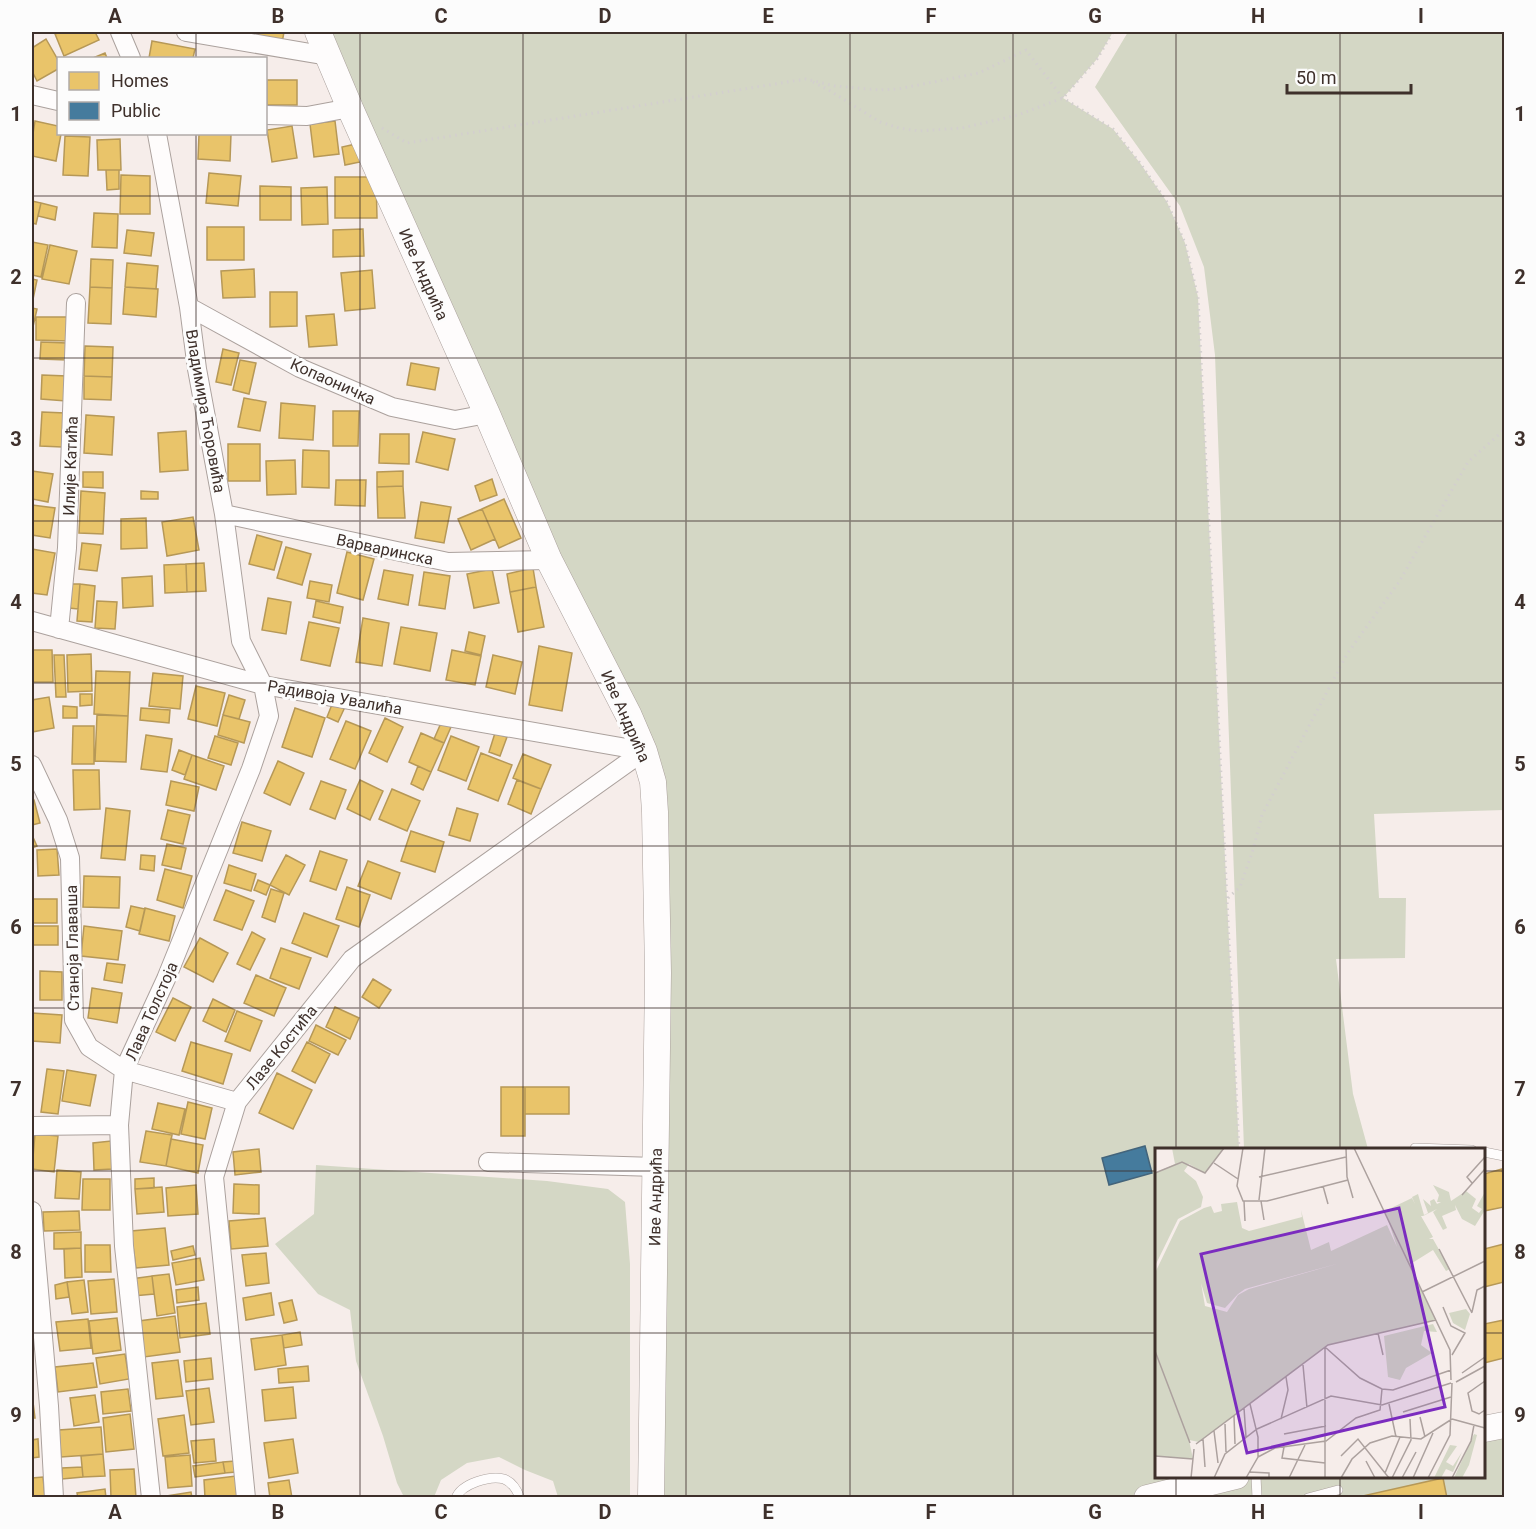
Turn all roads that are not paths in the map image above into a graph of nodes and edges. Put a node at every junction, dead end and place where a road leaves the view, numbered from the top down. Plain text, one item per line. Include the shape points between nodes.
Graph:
1 (120, 32) edge
2 (186, 32) edge
3 (318, 32) edge
4 (328, 56) junction
5 (131, 57) edge
6 (32, 95) edge
7 (57, 101) edge
8 (350, 108) junction
9 (267, 115) edge
10 (158, 135) edge
11 (76, 303) dead end
12 (189, 307) junction
13 (487, 414) junction
14 (224, 514) junction
15 (549, 560) junction
16 (32, 621) edge
17 (58, 629) junction
18 (263, 685) junction
19 (644, 751) junction
20 (32, 765) edge
21 (124, 1070) junction
22 (237, 1102) junction
23 (119, 1125) junction
24 (32, 1126) edge
25 (1485, 1152) edge
26 (1504, 1156) edge
27 (488, 1162) dead end
28 (656, 1167) junction
29 (32, 1211) edge
30 (1504, 1425) edge
31 (1485, 1429) edge
32 (1228, 1478) edge
33 (1256, 1478) edge
34 (1338, 1490) dead end
35 (54, 1497) edge
36 (151, 1497) edge
37 (246, 1497) edge
38 (456, 1497) edge
39 (520, 1497) edge
40 (651, 1497) edge
41 (1147, 1497) edge
42 (1257, 1497) edge
43 (1308, 1497) edge

1 - 5 street
2 - 4 street
3 - 4 street, Иве Андрића
4 - 8 street, Иве Андрића
6 - 7 street
8 - 9 street via 307,116
8 - 13 street, Иве Андрића
10 - 12 street, Владимира Ћоровића
11 - 17 street, Илије Катића via 67,548
12 - 13 street, Копаоничка via 300,368 392,407 455,420
12 - 14 street, Владимира Ћоровића
13 - 15 street, Иве Андрића
14 - 15 street, Варваринска via 448,562
14 - 18 street, Владимира Ћоровића via 241,641
15 - 19 street, Иве Андрића
16 - 17 street, Радивоја Увалића
17 - 18 street, Радивоја Увалића
18 - 19 street, Радивоја Увалића
18 - 21 street, Лава Толстоја via 269,716 251,769 166,979
19 - 22 street, Лазе Костића via 352,958
19 - 28 street, Иве Андрића via 653,782 655,812
20 - 21 street, Станоја Главаша via 58,820 70,858 74,1020 89,1047
21 - 22 street, Станоја Главаша
21 - 23 street, Лава Толстоја
22 - 37 street, Лазе Костића via 214,1177
23 - 24 street
23 - 36 street, Лава Толстоја via 124,1246
25 - 26 lane
27 - 28 street
28 - 40 street, Иве Андрића
29 - 35 street
30 - 31 street
32 - 41 street
33 - 42 lane
34 - 43 lane
38 - 39 lane via 464,1487 495,1478 511,1484

